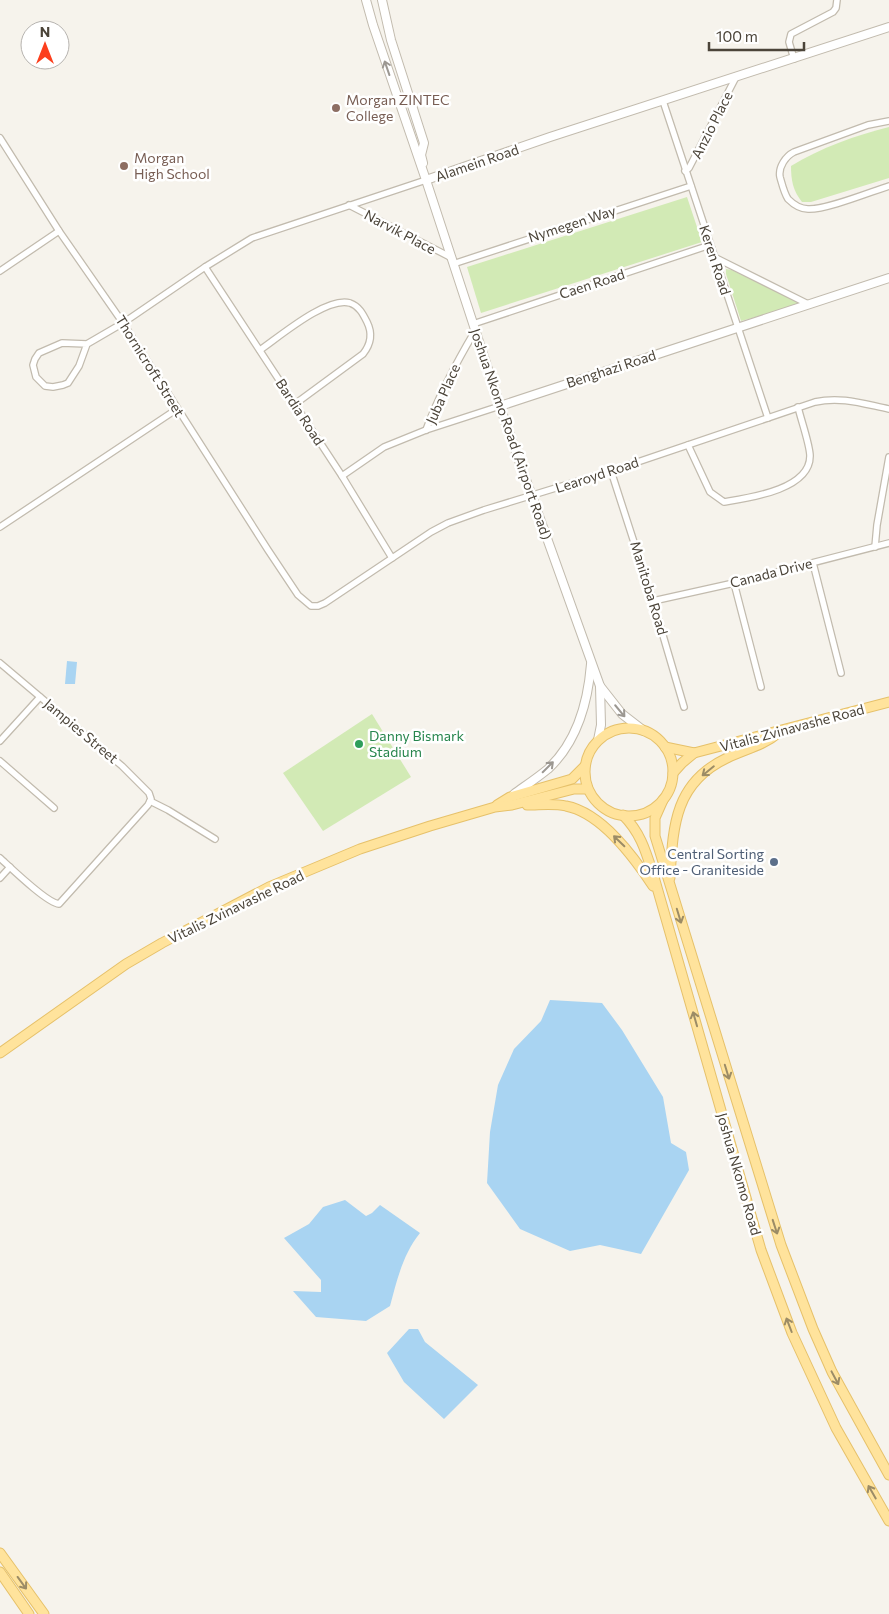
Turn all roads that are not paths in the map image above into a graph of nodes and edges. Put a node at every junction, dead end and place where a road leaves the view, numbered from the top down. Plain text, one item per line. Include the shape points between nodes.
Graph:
1 (366, 0) edge
2 (382, 0) edge
3 (837, 0) edge
4 (889, 27) edge
5 (794, 59) junction
6 (736, 77) junction
7 (663, 102) junction
8 (889, 121) edge
9 (0, 139) edge
10 (685, 171) junction
11 (426, 180) junction
12 (691, 186) junction
13 (889, 186) edge
14 (350, 205) junction
15 (59, 231) junction
16 (710, 245) junction
17 (716, 258) junction
18 (452, 261) junction
19 (205, 267) junction
20 (0, 271) edge
21 (889, 278) edge
22 (808, 304) junction
23 (124, 323) junction
24 (737, 327) junction
25 (474, 328) junction
26 (87, 344) junction
27 (260, 350) junction
28 (295, 404) junction
29 (500, 406) junction
30 (798, 408) junction
31 (177, 409) junction
32 (889, 409) edge
33 (768, 418) junction
34 (426, 430) junction
35 (688, 446) junction
36 (889, 457) edge
37 (611, 471) junction
38 (342, 476) junction
39 (532, 496) junction
40 (0, 527) edge
41 (889, 543) edge
42 (875, 547) junction
43 (392, 558) junction
44 (813, 563) junction
45 (734, 583) junction
46 (298, 595) joint
47 (653, 601) junction
48 (592, 662) junction
49 (0, 663) edge
50 (841, 673) dead end
51 (600, 686) junction
52 (760, 687) dead end
53 (40, 696) junction
54 (889, 702) edge
55 (684, 706) dead end
56 (644, 730) junction
57 (780, 731) junction
58 (598, 740) junction
59 (0, 741) edge
60 (665, 747) junction
61 (694, 753) junction
62 (0, 761) edge
63 (585, 766) junction
64 (673, 773) junction
65 (588, 789) junction
66 (663, 800) junction
67 (511, 801) junction
68 (149, 803) junction
69 (54, 808) dead end
70 (622, 815) junction
71 (215, 839) dead end
72 (0, 858) edge
73 (10, 867) junction
74 (0, 878) edge
75 (670, 884) junction
76 (659, 894) junction
77 (0, 1053) edge
78 (889, 1475) edge
79 (889, 1521) edge
80 (0, 1553) edge
81 (0, 1572) edge
82 (29, 1614) edge
83 (44, 1614) edge

11 -> 1 street
2 - 11 street via 390,40 424,143 422,156
3 - 5 street via 833,12 791,34 789,42
4 - 5 street, Alamein Road
5 - 6 street, Alamein Road
6 - 7 street, Alamein Road
6 - 10 street, Anzio Place
7 - 10 street, Keren Road
7 - 11 street, Alamein Road
8 - 13 street via 868,125 794,152 786,158 780,174 788,199 807,209 826,207
9 - 15 street, Thornicroft Street
10 - 12 street, Keren Road
11 - 14 street, Alamein Road
11 - 18 street, Joshua Nkomo Road (Airport Road)
12 - 16 street, Keren Road
12 - 18 street, Nymegen Way
14 - 18 street, Narvik Place
14 - 19 street, Alamein Road via 262,234
15 - 20 street
15 - 23 street, Thornicroft Street
16 - 17 street, Keren Road
16 - 25 street, Caen Road
17 - 22 street
17 - 24 street, Keren Road
18 - 25 street, Joshua Nkomo Road (Airport Road)
19 - 23 street, Alamein Road
19 - 27 street, Bardia Road
21 - 22 street, Benghazi Road
22 - 24 street, Benghazi Road
23 - 26 street, Alamein Road
23 - 31 street, Thornicroft Street
24 - 29 street, Benghazi Road
24 - 33 street, Keren Road
25 - 29 street, Joshua Nkomo Road (Airport Road)
25 - 34 street, Juba Place
26 - 26 street via 79,366 63,386 45,386 36,377 33,365 39,353 62,343
27 - 28 street, Bardia Road
27 - 28 street via 317,310 331,304 350,303 362,311 369,325 370,345 363,354
28 - 38 street, Bardia Road
29 - 34 street, Benghazi Road
29 - 39 street, Joshua Nkomo Road (Airport Road)
30 - 32 street, Learoyd Road via 832,399
30 - 33 street, Learoyd Road
30 - 35 street via 810,457 806,470 796,481 763,496 724,502 710,492
31 - 40 street
31 - 46 street, Thornicroft Street
33 - 35 street, Learoyd Road
34 - 38 street, Benghazi Road via 384,447
35 - 37 street, Learoyd Road
36 - 42 street
37 - 39 street, Learoyd Road
37 - 47 street, Manitoba Road
38 - 43 street, Bardia Road
39 - 43 street, Learoyd Road via 448,523
39 - 48 street, Joshua Nkomo Road (Airport Road)
41 - 42 street, Canada Drive
42 - 44 street, Canada Drive
43 - 46 street, Learoyd Road via 318,606 311,606
44 - 45 street, Canada Drive
44 - 50 street
45 - 47 street, Canada Drive
45 - 52 street
47 - 55 street, Manitoba Road
48 - 51 street, Joshua Nkomo Road (Airport Road)
67 -> 48 street via 549,767 576,729 590,687
49 - 53 street, Jampies Street
51 -> 56 street via 622,714
51 - 58 street
53 - 59 street
53 - 68 street, Jampies Street via 122,766 149,793
54 - 57 main road, Vitalis Zvinavashe Road
56 - 58 main road via 619,729
56 - 60 main road
57 - 61 main road, Vitalis Zvinavashe Road
57 -> 75 main road via 767,742 722,760 692,786 677,813
58 - 63 main road
60 - 61 main road, Vitalis Zvinavashe Road
60 - 64 main road
61 - 64 main road, Vitalis Zvinavashe Road
62 - 69 street
63 - 65 main road
63 - 67 main road, Vitalis Zvinavashe Road via 572,779
64 - 66 main road
65 - 67 main road, Vitalis Zvinavashe Road
65 - 70 main road via 602,807
66 - 70 main road via 644,813
66 - 75 main road, Joshua Nkomo Road via 654,825
76 -> 67 main road via 627,850 607,830 577,809
67 - 77 main road, Vitalis Zvinavashe Road via 360,849 269,887 126,964
68 - 71 street via 168,810
68 - 73 street via 58,904
70 - 76 main road, Joshua Nkomo Road via 634,826
72 - 73 street
73 - 74 street
75 -> 78 main road, Joshua Nkomo Road via 781,1245 832,1372
79 -> 76 main road, Joshua Nkomo Road via 836,1428 792,1333 761,1250
80 -> 83 main road
81 - 82 main road

